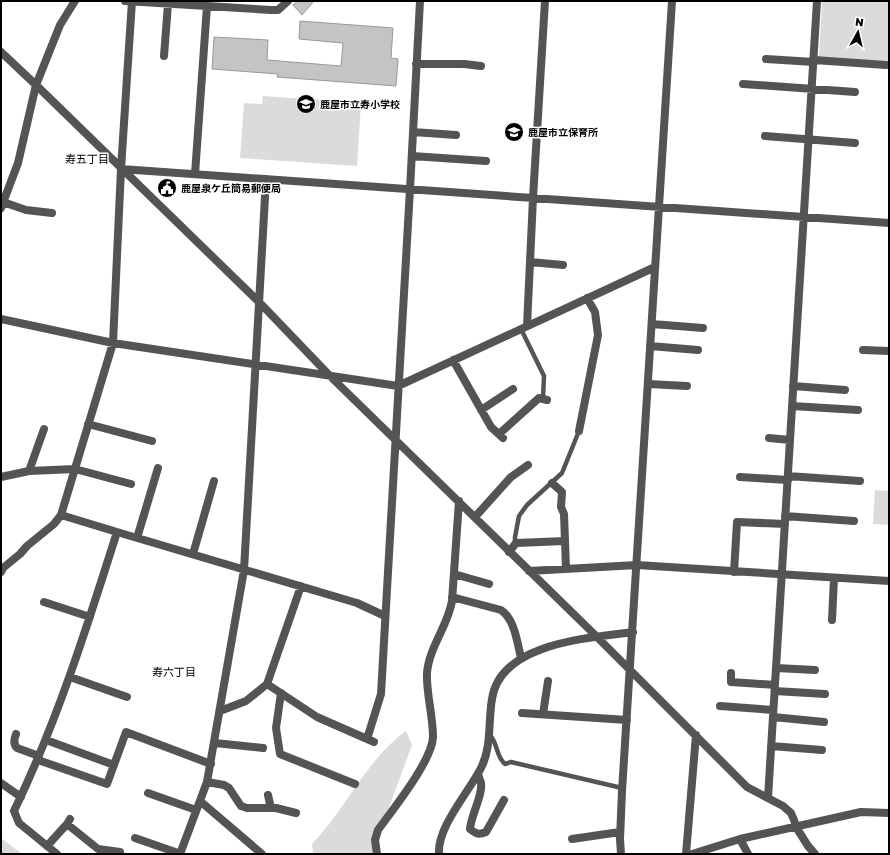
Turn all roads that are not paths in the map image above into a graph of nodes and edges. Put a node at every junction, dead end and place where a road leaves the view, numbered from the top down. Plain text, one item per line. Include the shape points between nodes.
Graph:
1 (75, 1) edge
2 (130, 1) edge
3 (288, 1) edge
4 (420, 1) edge
5 (545, 1) edge
6 (672, 1) edge
7 (818, 1) edge
8 (168, 4) junction
9 (207, 6) junction
10 (1, 52) edge
11 (164, 56) dead end
12 (766, 59) dead end
13 (814, 61) junction
14 (416, 64) junction
15 (886, 65) dead end
16 (481, 66) dead end
17 (743, 84) dead end
18 (36, 85) junction
19 (812, 89) junction
20 (855, 92) dead end
21 (413, 132) junction
22 (456, 135) dead end
23 (765, 136) dead end
24 (809, 140) junction
25 (856, 143) dead end
26 (412, 156) junction
27 (486, 161) dead end
28 (121, 169) junction
29 (195, 174) junction
30 (266, 179) junction
31 (410, 189) junction
32 (533, 198) junction
33 (2, 205) edge
34 (659, 207) junction
35 (52, 214) dead end
36 (804, 217) junction
37 (889, 223) edge
38 (530, 262) junction
39 (563, 265) dead end
40 (655, 267) junction
41 (587, 298) junction
42 (260, 303) junction
43 (1, 319) edge
44 (652, 324) junction
45 (524, 327) junction
46 (702, 328) dead end
47 (113, 343) junction
48 (650, 346) junction
49 (698, 350) dead end
50 (863, 350) dead end
51 (889, 351) edge
52 (453, 360) junction
53 (255, 364) junction
54 (330, 376) junction
55 (648, 384) junction
56 (398, 386) junction
57 (687, 386) dead end
58 (793, 386) junction
59 (513, 389) dead end
60 (845, 390) dead end
61 (545, 399) joint
62 (792, 406) junction
63 (481, 410) junction
64 (858, 410) dead end
65 (88, 424) junction
66 (44, 429) dead end
67 (579, 431) joint
68 (768, 438) dead end
69 (396, 440) junction
70 (790, 440) junction
71 (152, 441) dead end
72 (528, 465) dead end
73 (158, 468) dead end
74 (75, 469) junction
75 (30, 471) junction
76 (1, 477) edge
77 (740, 477) dead end
78 (788, 478) junction
79 (214, 481) dead end
80 (860, 481) dead end
81 (552, 483) junction
82 (131, 484) dead end
83 (459, 501) junction
84 (61, 515) junction
85 (475, 517) junction
86 (785, 520) junction
87 (854, 521) dead end
88 (117, 532) junction
89 (137, 538) junction
90 (565, 541) junction
91 (515, 545) junction
92 (509, 552) junction
93 (192, 554) junction
94 (637, 565) junction
95 (566, 569) junction
96 (244, 570) junction
97 (528, 571) junction
98 (1, 572) edge
99 (734, 572) junction
100 (454, 574) junction
101 (782, 575) junction
102 (834, 578) junction
103 (889, 581) edge
104 (488, 584) dead end
105 (301, 586) junction
106 (452, 597) junction
107 (44, 602) dead end
108 (386, 616) junction
109 (90, 617) junction
110 (832, 620) dead end
111 (633, 632) junction
112 (597, 637) junction
113 (521, 658) junction
114 (776, 668) junction
115 (630, 670) junction
116 (815, 670) dead end
117 (731, 673) dead end
118 (70, 677) junction
119 (548, 681) dead end
120 (267, 684) junction
121 (775, 688) junction
122 (281, 693) junction
123 (825, 694) dead end
124 (127, 697) dead end
125 (720, 706) dead end
126 (220, 711) junction
127 (522, 713) dead end
128 (543, 714) junction
129 (773, 714) junction
130 (627, 720) junction
131 (824, 722) dead end
132 (16, 734) dead end
133 (489, 734) junction
134 (696, 735) junction
135 (46, 740) junction
136 (215, 743) junction
137 (771, 746) junction
138 (263, 748) dead end
139 (822, 750) dead end
140 (39, 758) junction
141 (211, 764) junction
142 (114, 765) junction
143 (478, 774) junction
144 (207, 782) junction
145 (1, 783) edge
146 (355, 784) dead end
147 (622, 788) junction
148 (148, 793) dead end
149 (268, 795) dead end
150 (21, 797) junction
151 (768, 798) junction
152 (504, 800) dead end
153 (200, 801) junction
154 (271, 808) junction
155 (196, 810) junction
156 (296, 813) dead end
157 (889, 813) edge
158 (796, 827) junction
159 (620, 832) junction
160 (135, 838) dead end
161 (572, 839) dead end
162 (740, 839) junction
163 (47, 846) junction
164 (120, 852) dead end
165 (57, 854) edge
166 (181, 854) edge
167 (262, 854) edge
168 (377, 854) edge
169 (439, 854) edge
170 (621, 854) edge
171 (686, 854) edge
172 (692, 854) edge
173 (748, 854) edge
174 (815, 854) edge

1 - 18 street via 60,25
2 - 8 street
2 - 28 street
3 - 9 street via 278,10
4 - 14 street
5 - 32 street
6 - 34 street
7 - 13 street
8 - 9 street
8 - 11 street
9 - 29 street
10 - 18 street
12 - 13 street
13 - 15 street
13 - 19 street
14 - 16 street
14 - 21 street
17 - 19 street
18 - 28 street
18 - 33 street via 18,163
19 - 20 street
19 - 24 street
21 - 22 street
21 - 26 street
23 - 24 street
24 - 25 street
24 - 36 street
26 - 27 street
26 - 31 street
28 - 29 street
28 - 42 street
28 - 47 street
29 - 30 street
30 - 31 street
30 - 42 street
31 - 32 street
31 - 56 street
32 - 34 street
32 - 38 street
33 - 35 street
34 - 36 street
34 - 40 street
36 - 37 street
36 - 58 street
38 - 39 street
38 - 45 street
40 - 41 street
40 - 44 street
41 - 45 street
41 - 67 street via 595,312 598,335
42 - 53 street
42 - 54 street
43 - 47 street
44 - 46 street
44 - 48 street
45 - 52 street
45 - 61 lane via 544,376
47 - 53 street
47 - 65 street
48 - 49 street
48 - 55 street
50 - 51 street
52 - 56 street
52 - 63 street
53 - 54 street
53 - 96 street
54 - 56 street
54 - 69 street
55 - 57 street
55 - 94 street
56 - 69 street
58 - 60 street
58 - 62 street
59 - 63 street
61 - 63 street via 539,398 501,436 491,427
62 - 64 street
62 - 70 street
65 - 71 street
65 - 74 street
66 - 75 street
67 - 81 lane via 562,473
68 - 70 street
69 - 83 street
69 - 108 street
70 - 78 street
72 - 85 street via 511,477
73 - 89 street
74 - 75 street
74 - 82 street
74 - 84 street
75 - 76 street
77 - 78 street
78 - 80 street
78 - 86 street
79 - 93 street
81 - 90 street via 562,492
81 - 91 lane via 527,505 519,516
83 - 85 street
83 - 100 street
84 - 88 street
84 - 98 street
85 - 92 street
86 - 87 street
86 - 99 street via 737,522
86 - 101 street
88 - 89 street
88 - 109 street
89 - 93 street
90 - 91 street
90 - 95 street
91 - 92 street
92 - 97 street
93 - 96 street
94 - 95 street
94 - 99 street
94 - 111 street
95 - 97 street
96 - 105 street
96 - 126 street
97 - 112 street
99 - 101 street
100 - 104 street
100 - 106 street
101 - 102 street
101 - 114 street
102 - 103 street
102 - 110 street
105 - 108 street via 357,603
105 - 120 street
106 - 113 street via 501,610 507,615
106 - 168 street via 450,613 432,654 427,673 433,737 431,748 425,762 378,830 375,840
107 - 109 street
108 - 122 street via 381,694 370,741 317,717
109 - 118 street
111 - 112 street
111 - 115 street
112 - 113 street via 552,645
112 - 115 street
113 - 133 street via 502,673 495,685
114 - 116 street
114 - 121 street
115 - 130 street
115 - 134 street
117 - 121 street via 731,682
118 - 124 street
118 - 135 street
119 - 128 street
120 - 122 street
120 - 126 street via 246,701
121 - 123 street
121 - 129 street
122 - 146 street via 276,728 280,754
125 - 129 street
126 - 136 street
127 - 128 street
128 - 130 street
129 - 131 street
129 - 137 street
130 - 147 street
132 - 140 street via 15,746
133 - 143 street via 487,755
133 - 147 lane via 495,740 500,760 505,764 511,762
134 - 151 street via 747,787
134 - 171 street
135 - 140 street
135 - 142 street
136 - 138 street
136 - 141 street
137 - 139 street
137 - 151 street
140 - 142 street via 107,784
140 - 150 street
141 - 142 street via 126,732
141 - 144 street
143 - 152 street via 482,784 471,821 470,829 474,833 486,832
143 - 169 street via 442,832
144 - 153 street
144 - 154 street via 229,788 241,806
145 - 150 street
147 - 159 street
148 - 155 street
149 - 154 street
150 - 163 street via 14,812 19,822
151 - 158 street via 791,813
153 - 155 street
153 - 167 street
154 - 156 street
155 - 166 street
157 - 158 street via 861,812
158 - 162 street
158 - 174 street
159 - 161 street
159 - 170 street
160 - 166 street
162 - 172 street
162 - 173 street
163 - 164 street via 69,821 98,849
163 - 165 street

